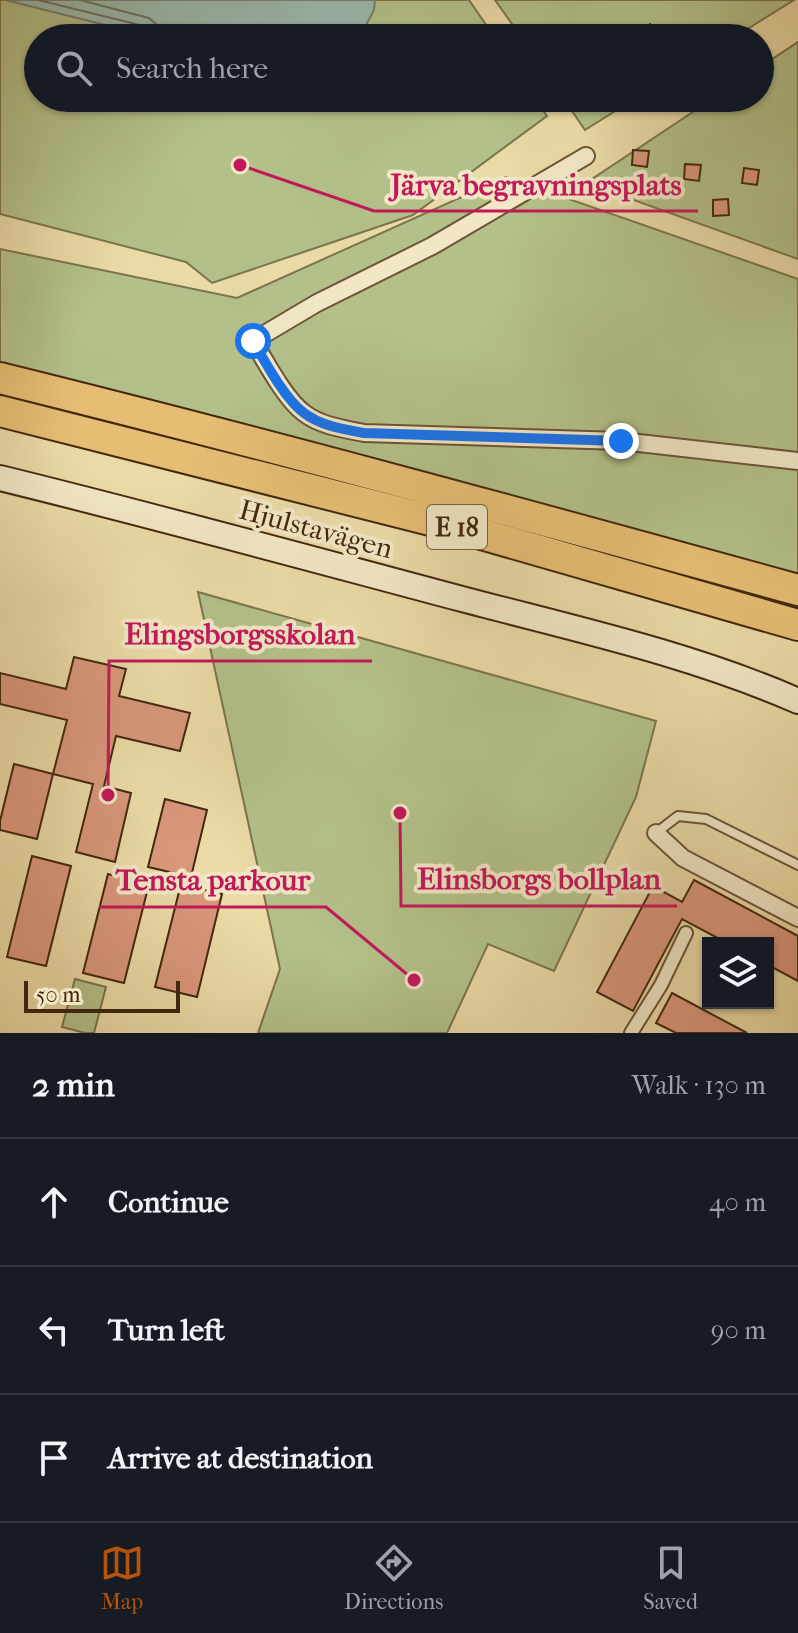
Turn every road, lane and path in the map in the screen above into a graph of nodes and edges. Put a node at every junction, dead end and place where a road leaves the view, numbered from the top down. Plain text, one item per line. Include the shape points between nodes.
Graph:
1 (586, 156) dead end
2 (0, 378) edge
3 (0, 411) edge
4 (798, 461) edge
5 (0, 478) edge
6 (798, 590) edge
7 (798, 625) edge
8 (788, 697) edge
9 (656, 833) joint
10 (798, 865) edge
11 (798, 918) edge
12 (686, 933) dead end
13 (631, 1033) edge

1 - 4 street via 253,341 279,384 303,413 329,426 364,433 621,441
2 - 6 highway, E 18
3 - 7 highway, E 18 via 450,525
5 - 8 main road, Hjulstavägen via 606,637
9 - 10 lane via 678,816 706,819
9 - 11 street via 683,858
12 - 13 street

